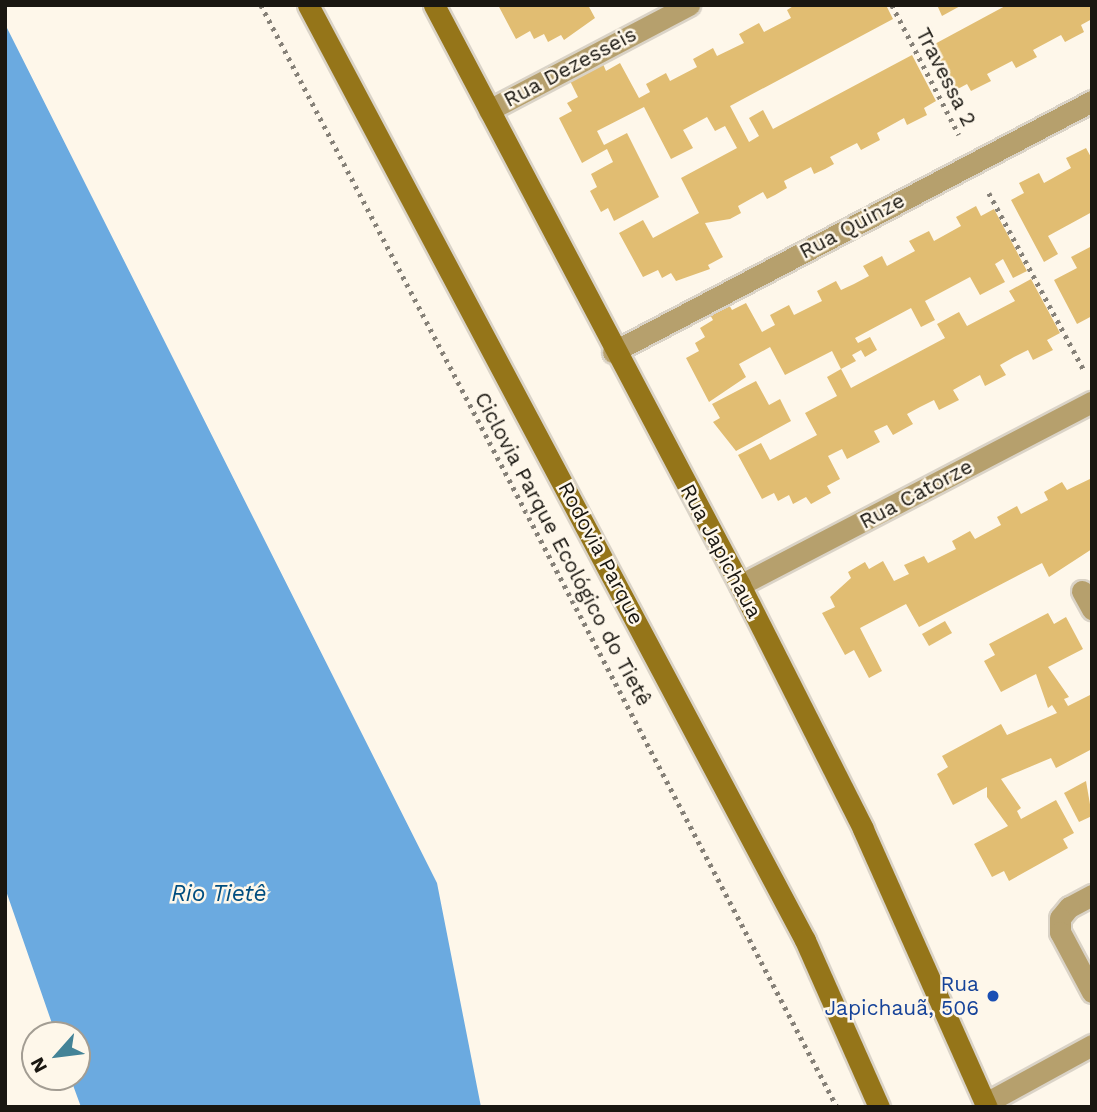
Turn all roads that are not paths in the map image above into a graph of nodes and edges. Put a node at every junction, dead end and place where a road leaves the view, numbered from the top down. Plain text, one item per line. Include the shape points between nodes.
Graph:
1 (308, 5) edge
2 (434, 5) edge
3 (689, 5) edge
4 (1092, 101) edge
5 (489, 110) junction
6 (613, 352) junction
7 (1092, 402) edge
8 (740, 585) junction
9 (1092, 895) edge
10 (1092, 992) edge
11 (1092, 1045) edge
12 (987, 1105) edge
13 (879, 1107) edge

1 - 13 street, Rodovia Parque via 805,940
2 - 5 street, Rua Japichaua
3 - 5 street, Rua Dezesseis
4 - 6 street, Rua Quinze
5 - 6 street, Rua Japichaua
6 - 8 street, Rua Japichaua
7 - 8 street, Rua Catorze
8 - 12 street, Rua Japichaua via 863,829
9 - 10 street via 1069,907 1060,918 1060,932
11 - 12 street

